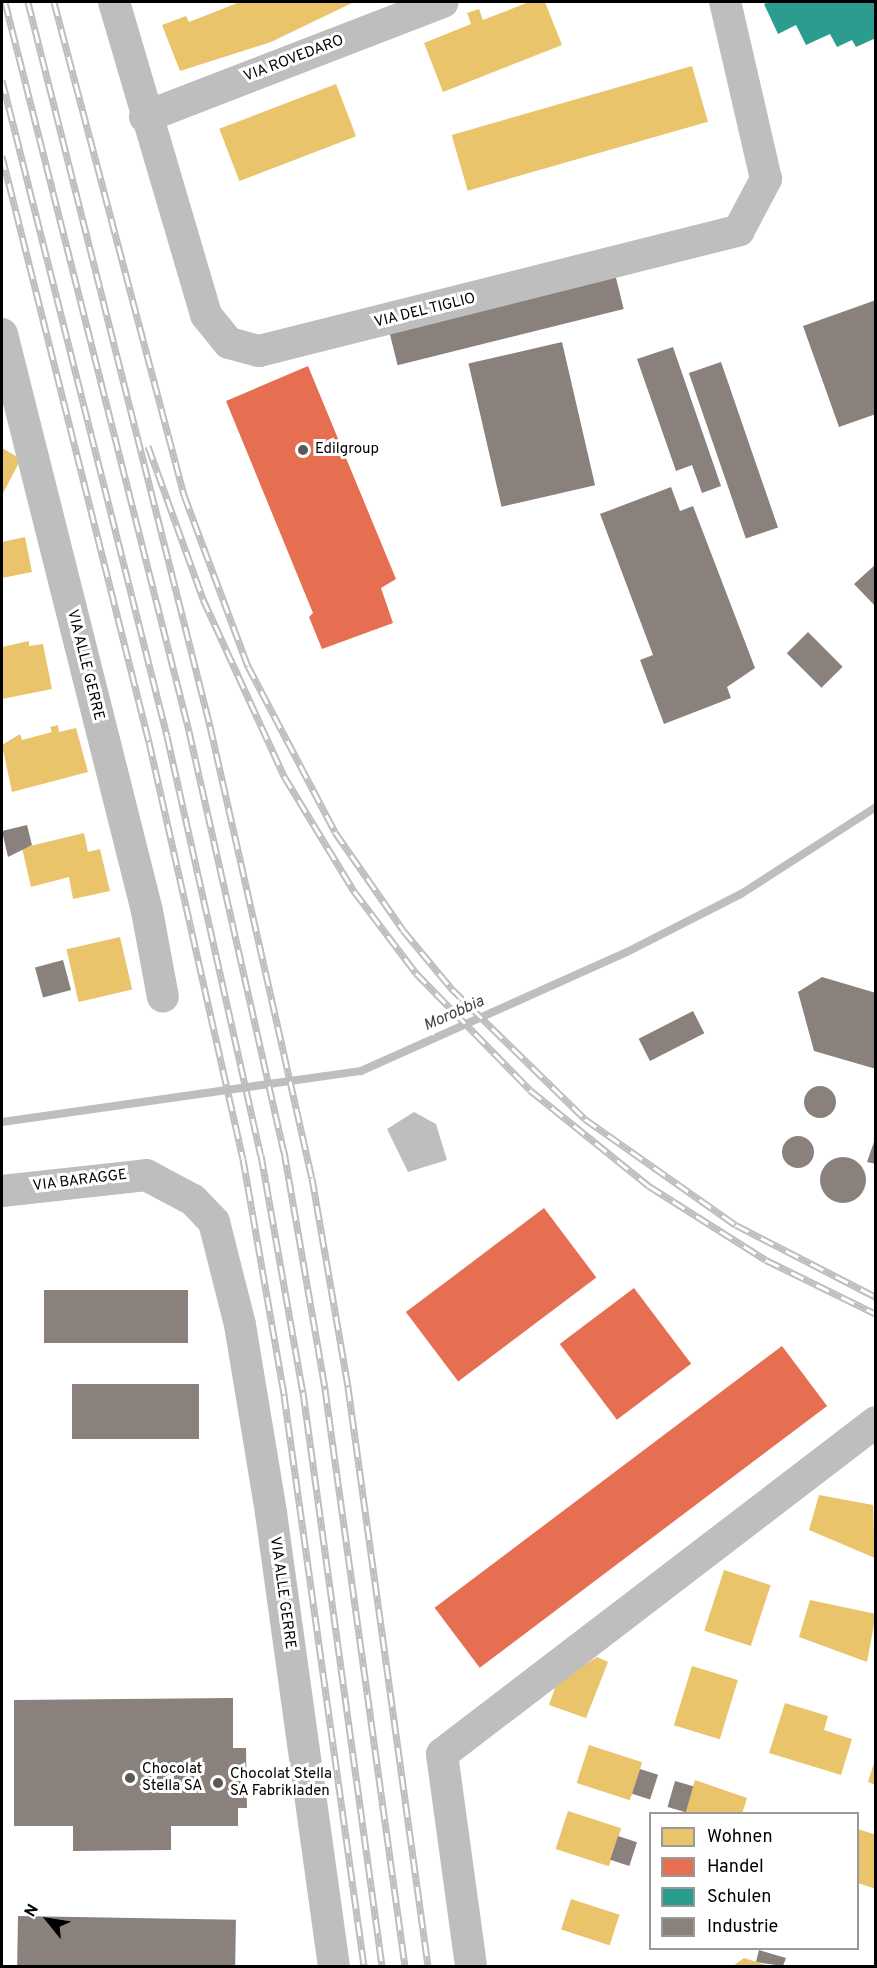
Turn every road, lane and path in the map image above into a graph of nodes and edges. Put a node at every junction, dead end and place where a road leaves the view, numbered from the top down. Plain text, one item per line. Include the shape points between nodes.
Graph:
1 (114, 2) edge
2 (443, 2) edge
3 (724, 2) edge
4 (145, 117) junction
5 (2, 334) edge
6 (163, 997) dead end
7 (2, 1191) edge
8 (214, 1222) joint
9 (876, 1422) edge
10 (334, 1966) edge
11 (471, 1966) edge

1 - 4 street, VIA DEL TIGLIO
2 - 4 street, VIA ROVEDARO
3 - 4 street, VIA DEL TIGLIO via 766,179 739,230 285,347 242,349 216,331 206,315
5 - 6 street, VIA ALLE GERRE via 147,911
7 - 8 street, VIA BARAGGE via 146,1175 193,1200
8 - 10 street, VIA ALLE GERRE via 240,1325 271,1513
9 - 11 street via 442,1754

